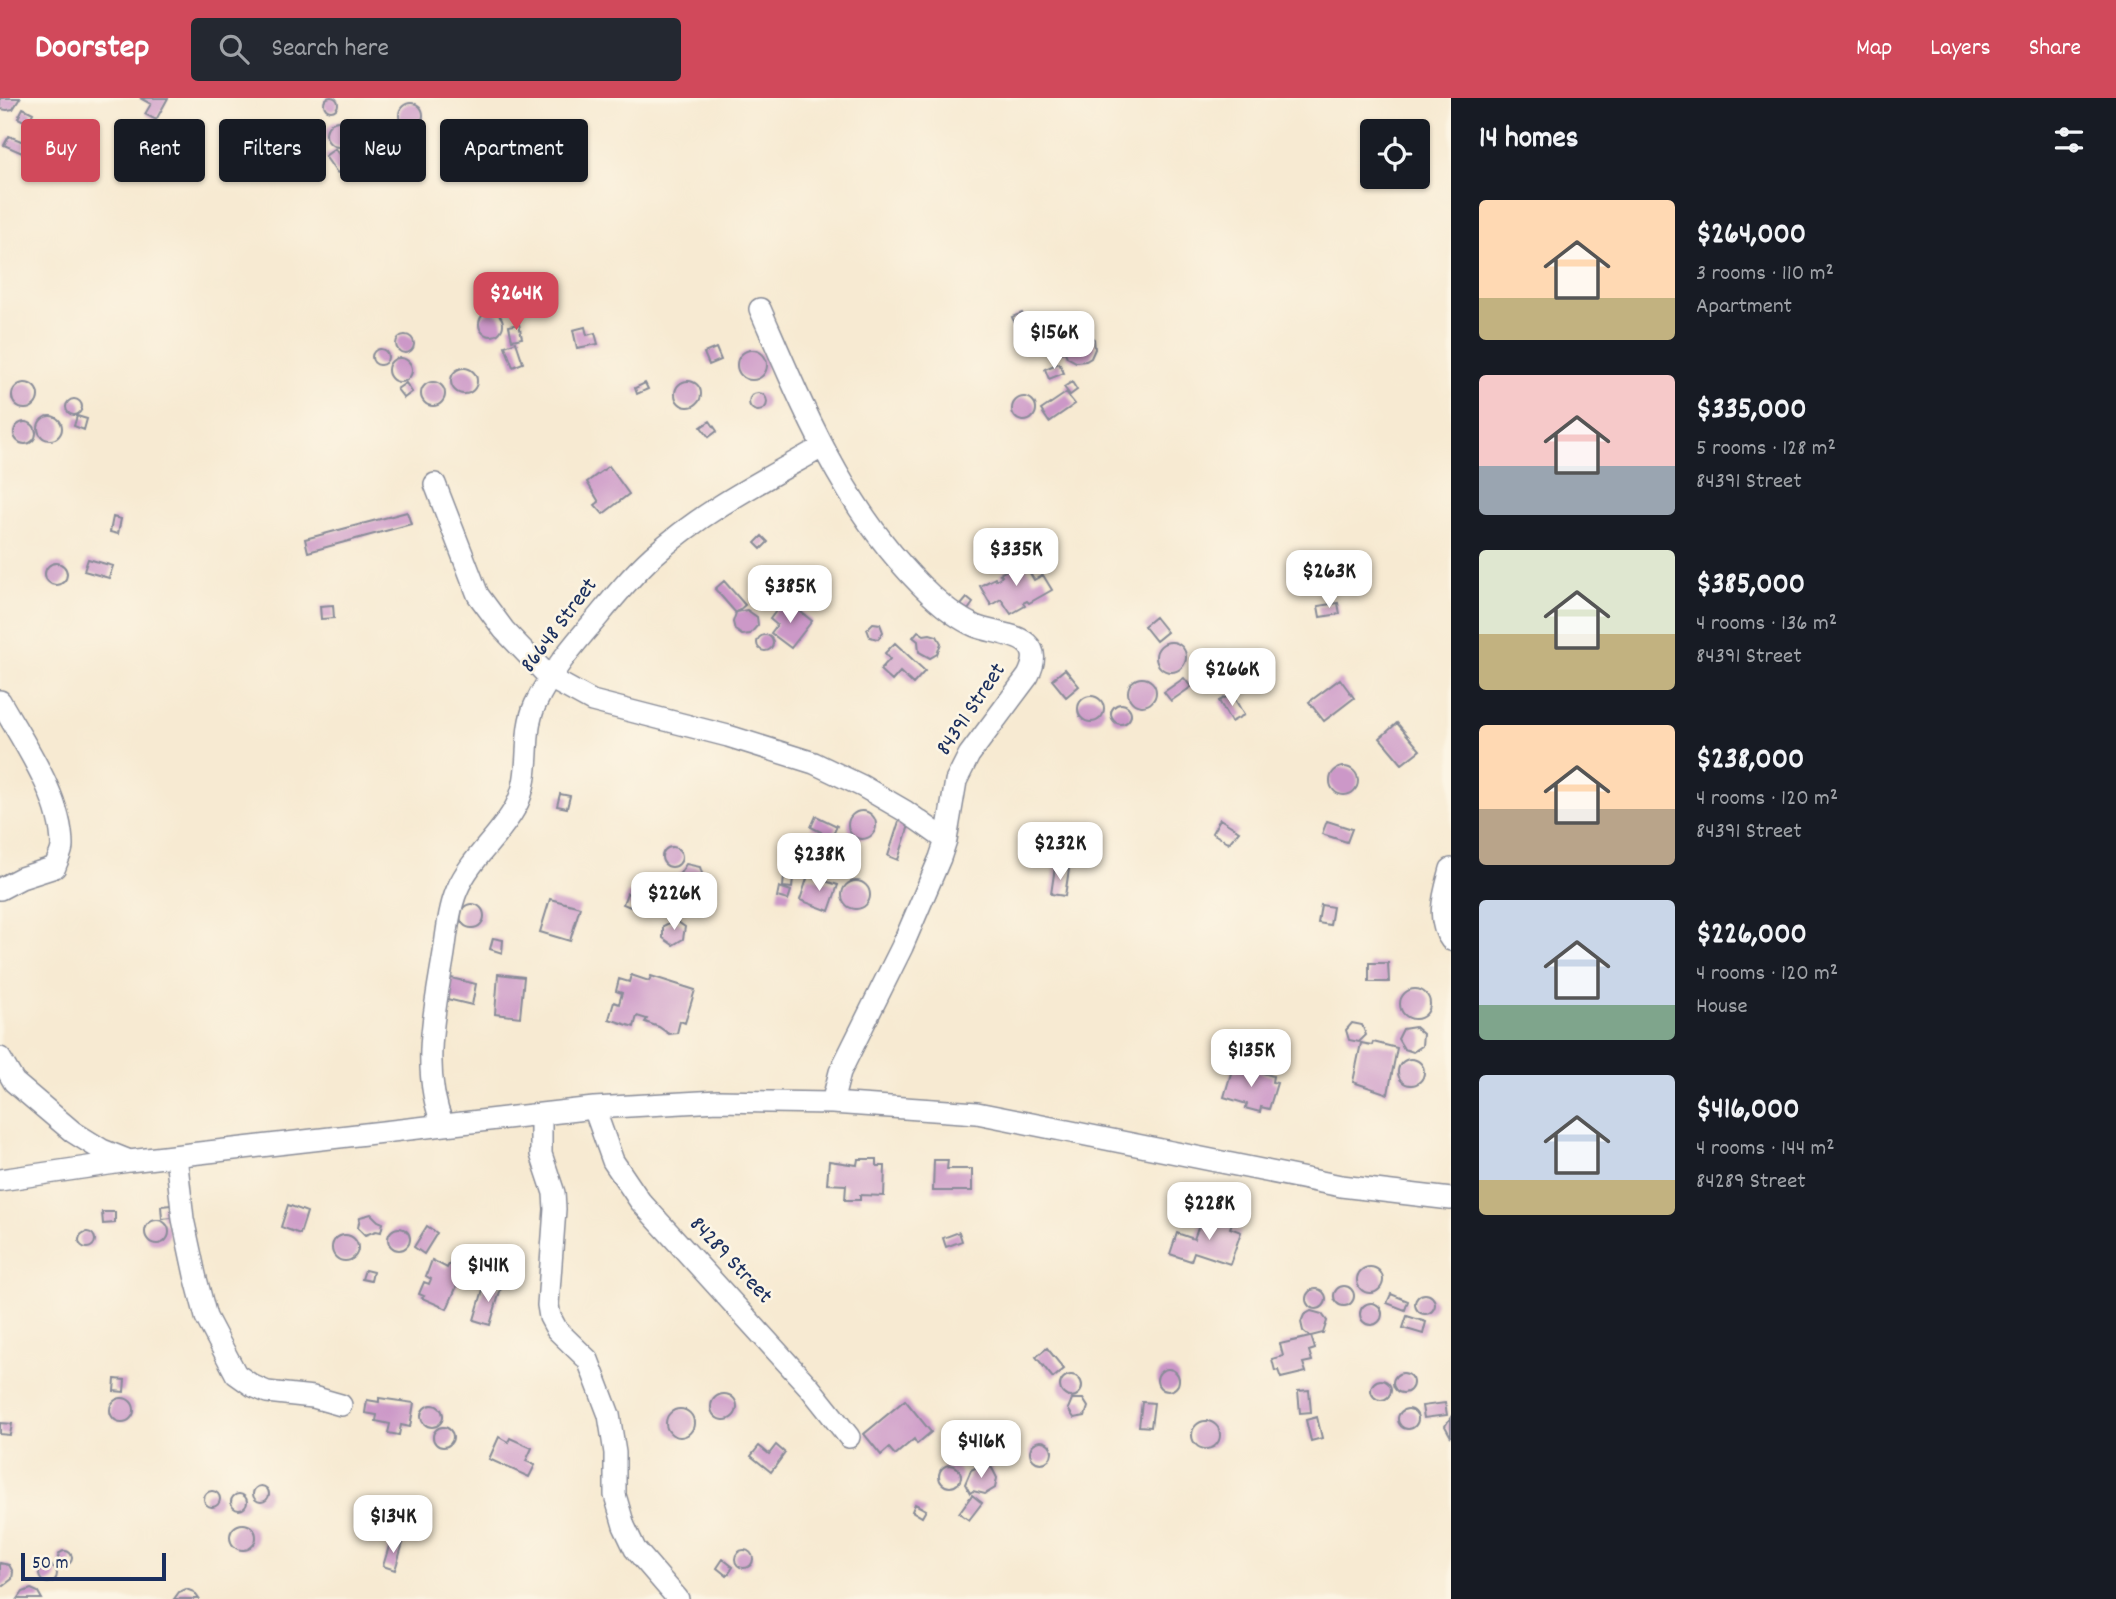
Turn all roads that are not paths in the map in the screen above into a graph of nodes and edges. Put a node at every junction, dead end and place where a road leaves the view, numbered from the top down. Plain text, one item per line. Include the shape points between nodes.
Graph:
1 (760, 309) dead end
2 (822, 447) junction
3 (435, 484) dead end
4 (550, 678) junction
5 (0, 701) edge
6 (946, 840) junction
7 (1451, 869) edge
8 (0, 889) edge
9 (1451, 940) edge
10 (0, 1058) edge
11 (832, 1103) junction
12 (594, 1108) junction
13 (541, 1114) junction
14 (443, 1125) junction
15 (176, 1156) junction
16 (129, 1161) junction
17 (0, 1180) edge
18 (1451, 1199) edge
19 (341, 1405) dead end
20 (849, 1437) dead end
21 (678, 1599) edge

1 - 2 street, 84391 Street
2 - 4 street, 86648 Street via 705,516 659,550 587,628
2 - 6 street, 84391 Street via 870,526 933,597 974,625 1015,636 1032,650 1033,667 1028,676 975,746 956,781
3 - 4 street via 478,595
4 - 6 street via 592,701 814,763 894,804
4 - 14 street, 86648 Street via 532,712 525,783 516,807 468,870 456,891 450,916 430,1051 437,1112
5 - 8 street via 41,775 58,819 62,849 55,867
6 - 11 street, 84391 Street via 902,947 840,1072
7 - 9 street via 1442,926
10 - 16 street via 13,1082 73,1132
11 - 12 street via 718,1101
11 - 18 street via 977,1113 1341,1186
12 - 13 street
12 - 20 street, 84289 Street via 613,1161 640,1201
13 - 14 street
13 - 21 street via 541,1154 555,1209 550,1317 588,1360 606,1405 615,1453 615,1495 624,1526 635,1549
14 - 15 street
15 - 16 street
15 - 19 street via 183,1219 206,1317 236,1374 267,1392
16 - 17 street

